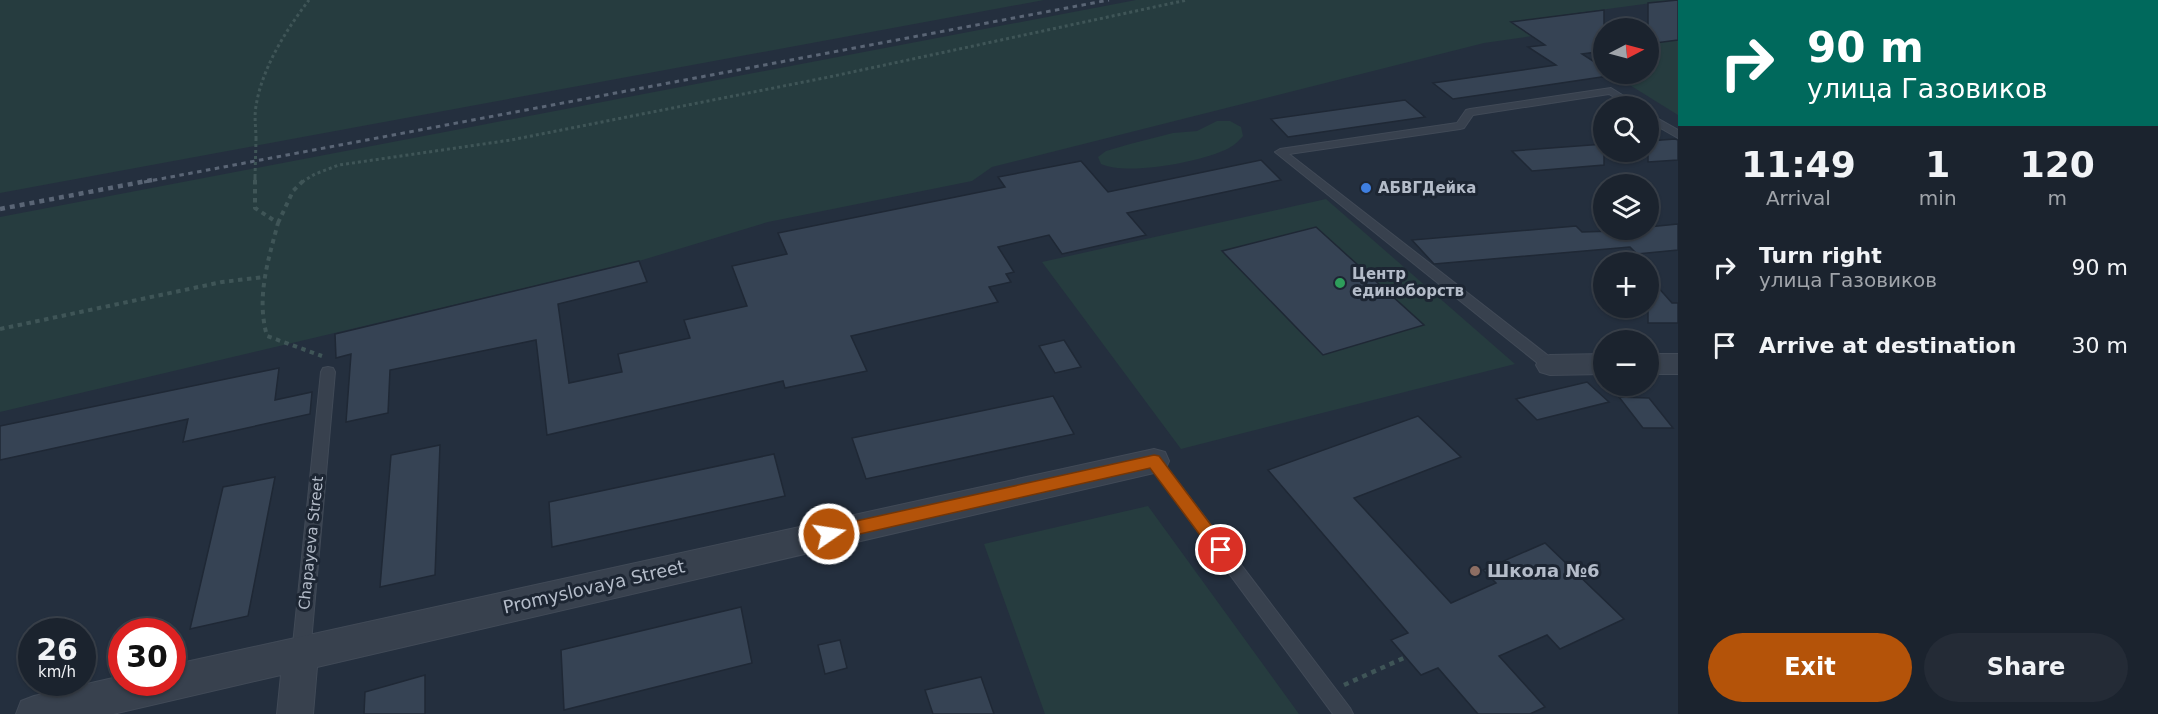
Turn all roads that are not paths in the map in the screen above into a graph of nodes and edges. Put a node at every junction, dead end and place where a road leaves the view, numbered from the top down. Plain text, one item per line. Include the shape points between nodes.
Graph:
1 (1619, 96) edge
2 (1659, 123) edge
3 (1678, 135) edge
4 (1550, 364) joint
5 (1593, 364) edge
6 (1659, 364) edge
7 (1678, 364) edge
8 (328, 372) road end
9 (1154, 461) joint
10 (301, 654) junction
11 (34, 714) edge
12 (295, 714) edge
13 (1344, 714) edge

1 - 4 lane via 1611,91 1470,112 1460,126 1280,152
2 - 3 lane
4 - 5 street
6 - 7 street
8 - 10 lane, Chapayeva Street
9 - 10 street, Promyslovaya Street
9 - 13 lane
10 - 11 street, Promyslovaya Street
10 - 12 street, Chapayeva Street

